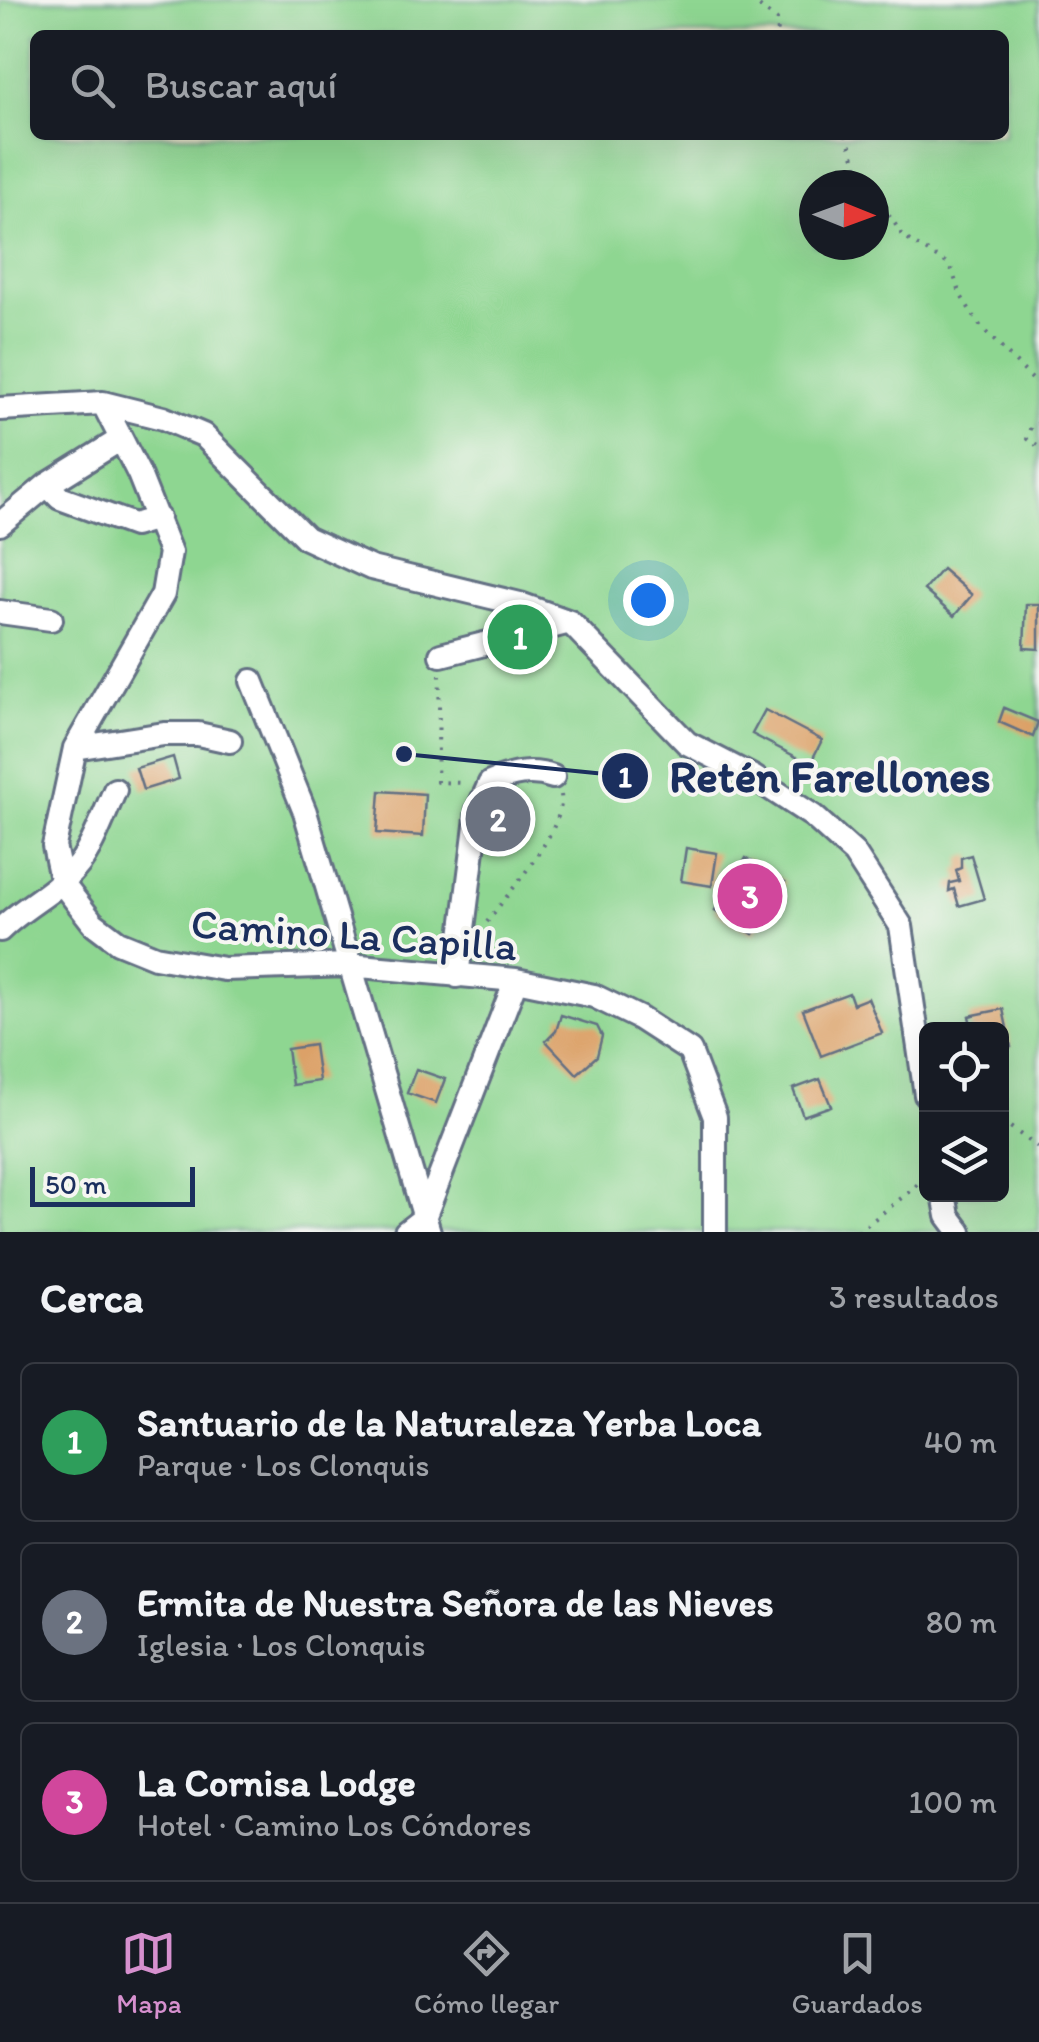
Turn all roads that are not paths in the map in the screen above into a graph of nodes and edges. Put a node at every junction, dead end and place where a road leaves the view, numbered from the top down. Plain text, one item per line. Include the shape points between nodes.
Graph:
1 (102, 403) junction
2 (0, 409) edge
3 (120, 439) junction
4 (47, 485) junction
5 (158, 518) junction
6 (0, 524) edge
7 (0, 612) edge
8 (51, 618) dead end
9 (570, 622) junction
10 (441, 655) road end
11 (252, 681) dead end
12 (230, 742) dead end
13 (75, 748) junction
14 (553, 777) road end
15 (115, 790) dead end
16 (62, 883) junction
17 (0, 930) edge
18 (349, 964) junction
19 (457, 976) junction
20 (516, 980) junction
21 (919, 1048) edge
22 (945, 1202) edge
23 (420, 1227) edge
24 (716, 1232) edge
25 (960, 1232) edge

1 - 2 street
1 - 3 street
1 - 9 street via 203,435 306,538 371,568
3 - 4 street
3 - 5 street
4 - 5 street via 60,498 134,525
4 - 6 street
5 - 13 street via 170,552 164,594
7 - 8 street
9 - 10 street
9 - 21 street via 687,743 813,816 854,853 901,926
11 - 18 street via 305,812
12 - 13 street via 164,734
13 - 16 street via 54,846
14 - 19 street via 529,772 490,783 478,810
15 - 16 street via 80,864
16 - 17 street
16 - 18 street, Camino La Capilla via 93,923 155,957 224,969
18 - 19 street, Camino La Capilla
18 - 23 street
19 - 20 street, Camino La Capilla
20 - 23 street
20 - 24 street, Camino La Capilla via 594,996 690,1051 716,1117
22 - 25 street

